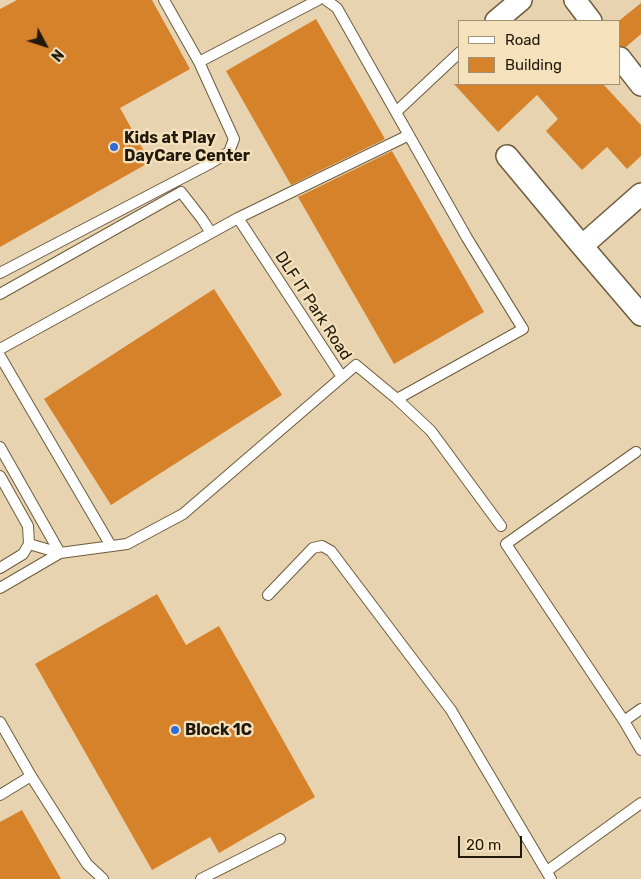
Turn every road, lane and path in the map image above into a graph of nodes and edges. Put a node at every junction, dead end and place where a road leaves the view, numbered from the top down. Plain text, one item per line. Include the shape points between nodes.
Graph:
1 (164, 0) edge
2 (318, 0) edge
3 (326, 0) edge
4 (521, 0) edge
5 (575, 0) edge
6 (497, 20) edge
7 (590, 20) edge
8 (458, 54) edge
9 (621, 59) edge
10 (199, 62) junction
11 (641, 85) edge
12 (396, 112) junction
13 (409, 135) junction
14 (506, 156) dead end
15 (641, 194) edge
16 (238, 218) junction
17 (211, 233) junction
18 (582, 246) junction
19 (0, 273) edge
20 (0, 294) edge
21 (641, 315) edge
22 (0, 348) edge
23 (0, 356) edge
24 (342, 377) junction
25 (397, 399) junction
26 (0, 448) edge
27 (636, 452) dead end
28 (0, 476) edge
29 (501, 526) dead end
30 (29, 544) junction
31 (111, 546) junction
32 (60, 553) junction
33 (0, 568) edge
34 (0, 588) edge
35 (268, 595) dead end
36 (641, 709) edge
37 (624, 721) junction
38 (0, 722) edge
39 (641, 750) edge
40 (31, 776) junction
41 (0, 795) edge
42 (641, 804) edge
43 (280, 839) dead end
44 (549, 875) edge
45 (103, 879) edge
46 (201, 879) edge

1 - 10 lane
2 - 10 lane
3 - 12 lane via 337,8
4 - 6 street
5 - 7 street
8 - 12 lane
9 - 11 street
10 - 19 lane via 234,139 228,152
12 - 13 lane
13 - 16 lane
13 - 25 lane via 523,329
14 - 18 street
15 - 18 street
16 - 17 lane
16 - 24 lane, DLF IT Park Road
17 - 20 lane via 181,192
17 - 22 lane
18 - 21 street
23 - 31 lane
24 - 25 lane, DLF IT Park Road via 356,365
24 - 31 lane, DLF IT Park Road via 183,514 127,544
25 - 29 lane, DLF IT Park Road via 431,431
26 - 32 lane
27 - 37 lane via 506,544
28 - 30 lane via 28,526
30 - 32 lane, DLF IT Park Road
30 - 33 lane via 23,554
31 - 32 lane, DLF IT Park Road
32 - 34 lane, DLF IT Park Road
35 - 44 lane via 313,548 322,546 331,551 451,710
36 - 37 lane
37 - 39 lane
38 - 40 lane
40 - 41 lane
40 - 45 lane via 87,864
42 - 44 lane
43 - 46 lane

